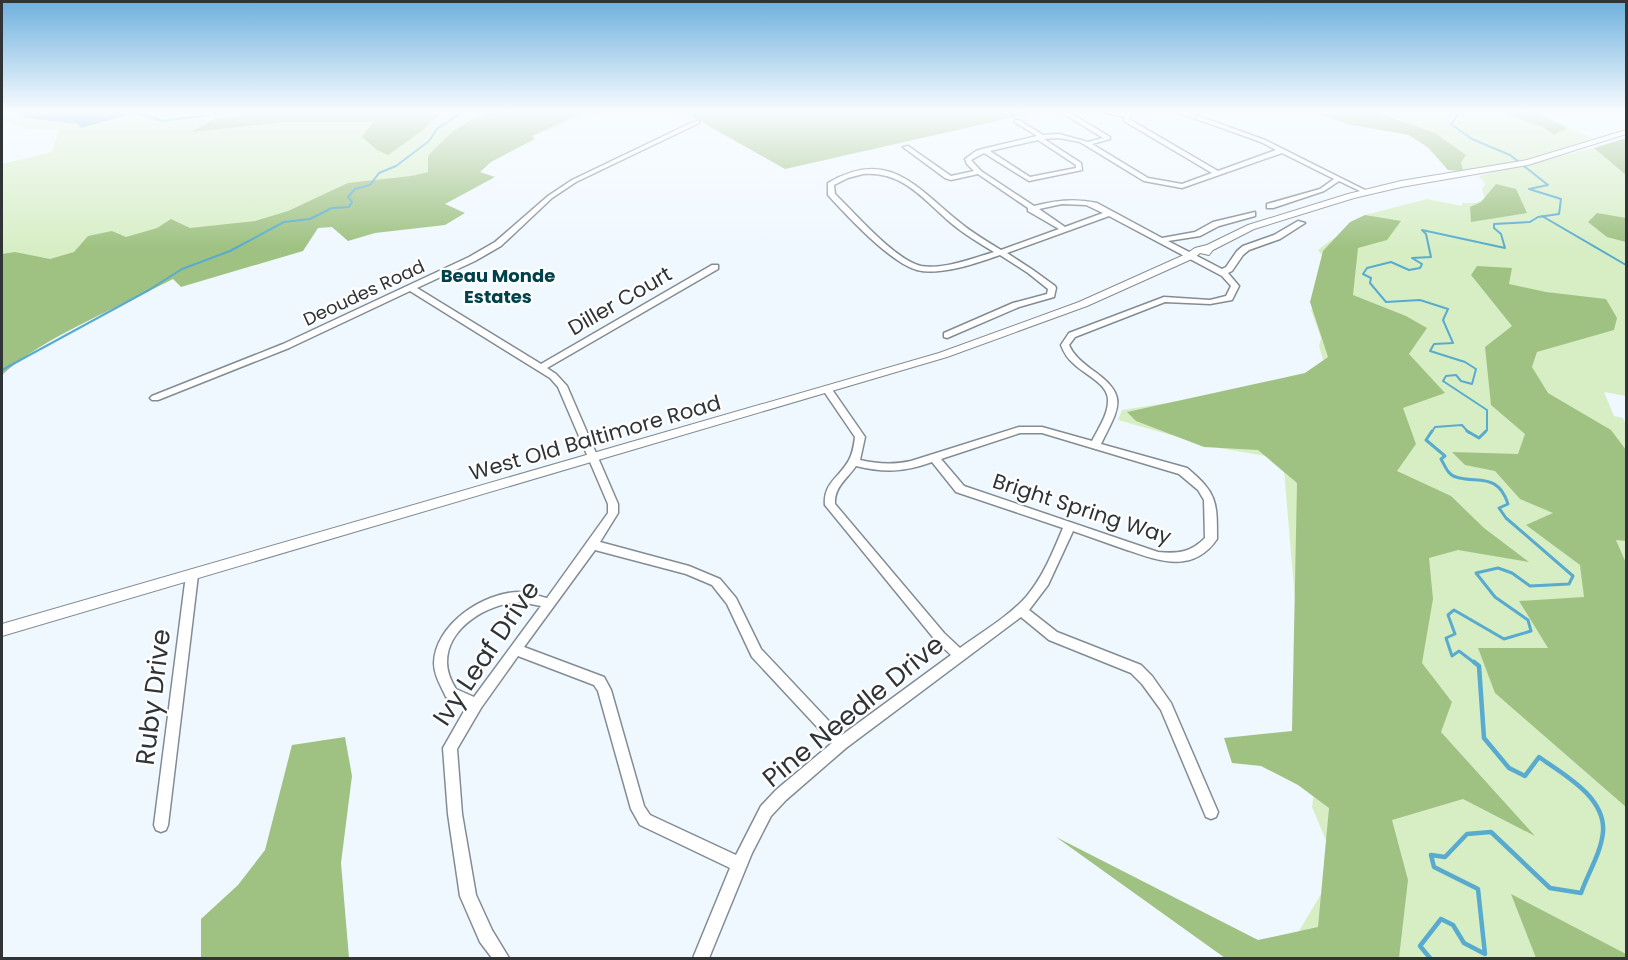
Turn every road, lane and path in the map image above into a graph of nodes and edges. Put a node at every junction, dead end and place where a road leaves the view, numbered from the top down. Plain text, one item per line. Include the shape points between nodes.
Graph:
1 (624, 157) edge
2 (919, 157) edge
3 (972, 157) edge
4 (995, 157) edge
5 (1069, 157) edge
6 (1108, 157) edge
7 (1188, 157) edge
8 (1265, 157) edge
9 (1297, 157) edge
10 (1545, 157) edge
11 (979, 172) junction
12 (1219, 174) junction
13 (1339, 178) junction
14 (1366, 192) junction
15 (1270, 206) dead end
16 (1031, 209) junction
17 (1110, 213) junction
18 (1252, 214) dead end
19 (1301, 223) dead end
20 (1063, 229) junction
21 (1161, 240) junction
22 (999, 252) junction
23 (1190, 256) junction
24 (715, 267) dead end
25 (1221, 273) junction
26 (411, 288) junction
27 (947, 335) dead end
28 (543, 367) junction
29 (828, 390) junction
30 (155, 398) dead end
31 (1095, 445) junction
32 (594, 458) junction
33 (934, 458) junction
34 (854, 462) junction
35 (1069, 526) junction
36 (593, 545) junction
37 (192, 575) junction
38 (548, 603) junction
39 (1021, 610) junction
40 (2, 630) edge
41 (517, 650) junction
42 (960, 656) junction
43 (476, 704) junction
44 (841, 744) junction
45 (1211, 812) dead end
46 (161, 825) dead end
47 (738, 864) junction
48 (501, 958) edge
49 (701, 958) edge

1 - 26 street, Deoudes Road via 550,197 498,244
2 - 11 street via 947,177
3 - 11 street via 969,163
4 - 5 street via 1029,179 1080,169
6 - 12 street via 1146,180 1162,184 1182,186
7 - 12 street
8 - 12 street
9 - 13 street
10 - 14 street, West Old Baltimore Road
11 - 16 street
13 - 14 street
13 - 15 street via 1322,190
14 - 23 street, West Old Baltimore Road via 1251,227 1208,252
16 - 17 street via 1072,201
16 - 20 street
17 - 20 street
17 - 21 street
18 - 21 street via 1197,234
19 - 25 street via 1246,248
20 - 22 street
21 - 23 street
22 - 22 street via 953,268 917,268 831,195 830,184 845,176 888,172 902,178 956,223
22 - 27 street via 1048,284 1051,295 1016,305
23 - 25 street
23 - 29 street, West Old Baltimore Road via 1033,323
24 - 28 street, Diller Court
25 - 31 street via 1235,286 1229,298 1210,302 1151,302 1072,334 1067,340 1069,357 1103,382 1114,400
26 - 28 street
26 - 30 street, Deoudes Road via 286,346
28 - 32 street via 562,386
29 - 32 street, West Old Baltimore Road
29 - 34 street via 860,437
31 - 33 street, Bright Spring Way via 1042,430 1019,430
31 - 35 street, Bright Spring Way via 1183,471 1202,486 1211,497 1211,539 1197,554 1175,559
32 - 36 street, Ivy Leaf Drive via 613,513
32 - 37 street, West Old Baltimore Road
33 - 34 street, Bright Spring Way via 885,470
33 - 35 street, Bright Spring Way via 960,489
34 - 42 street via 835,483 830,505
35 - 39 street, Pine Needle Drive via 1050,572
36 - 38 street, Ivy Leaf Drive
36 - 44 street via 689,570 716,582 732,602 756,653
37 - 40 street, West Old Baltimore Road
37 - 46 street, Ruby Drive
38 - 41 street, Ivy Leaf Drive
38 - 43 street via 516,597 491,602 453,632 441,657 445,681 451,693
39 - 42 street, Pine Needle Drive
39 - 45 street via 1053,636 1136,669 1147,680 1166,706
41 - 43 street, Ivy Leaf Drive
41 - 47 street via 598,681 604,690 638,809 645,820
42 - 44 street, Pine Needle Drive
43 - 48 street, Ivy Leaf Drive via 450,748 450,764 468,896
44 - 47 street, Pine Needle Drive via 796,780 766,811
47 - 49 street, Pine Needle Drive

